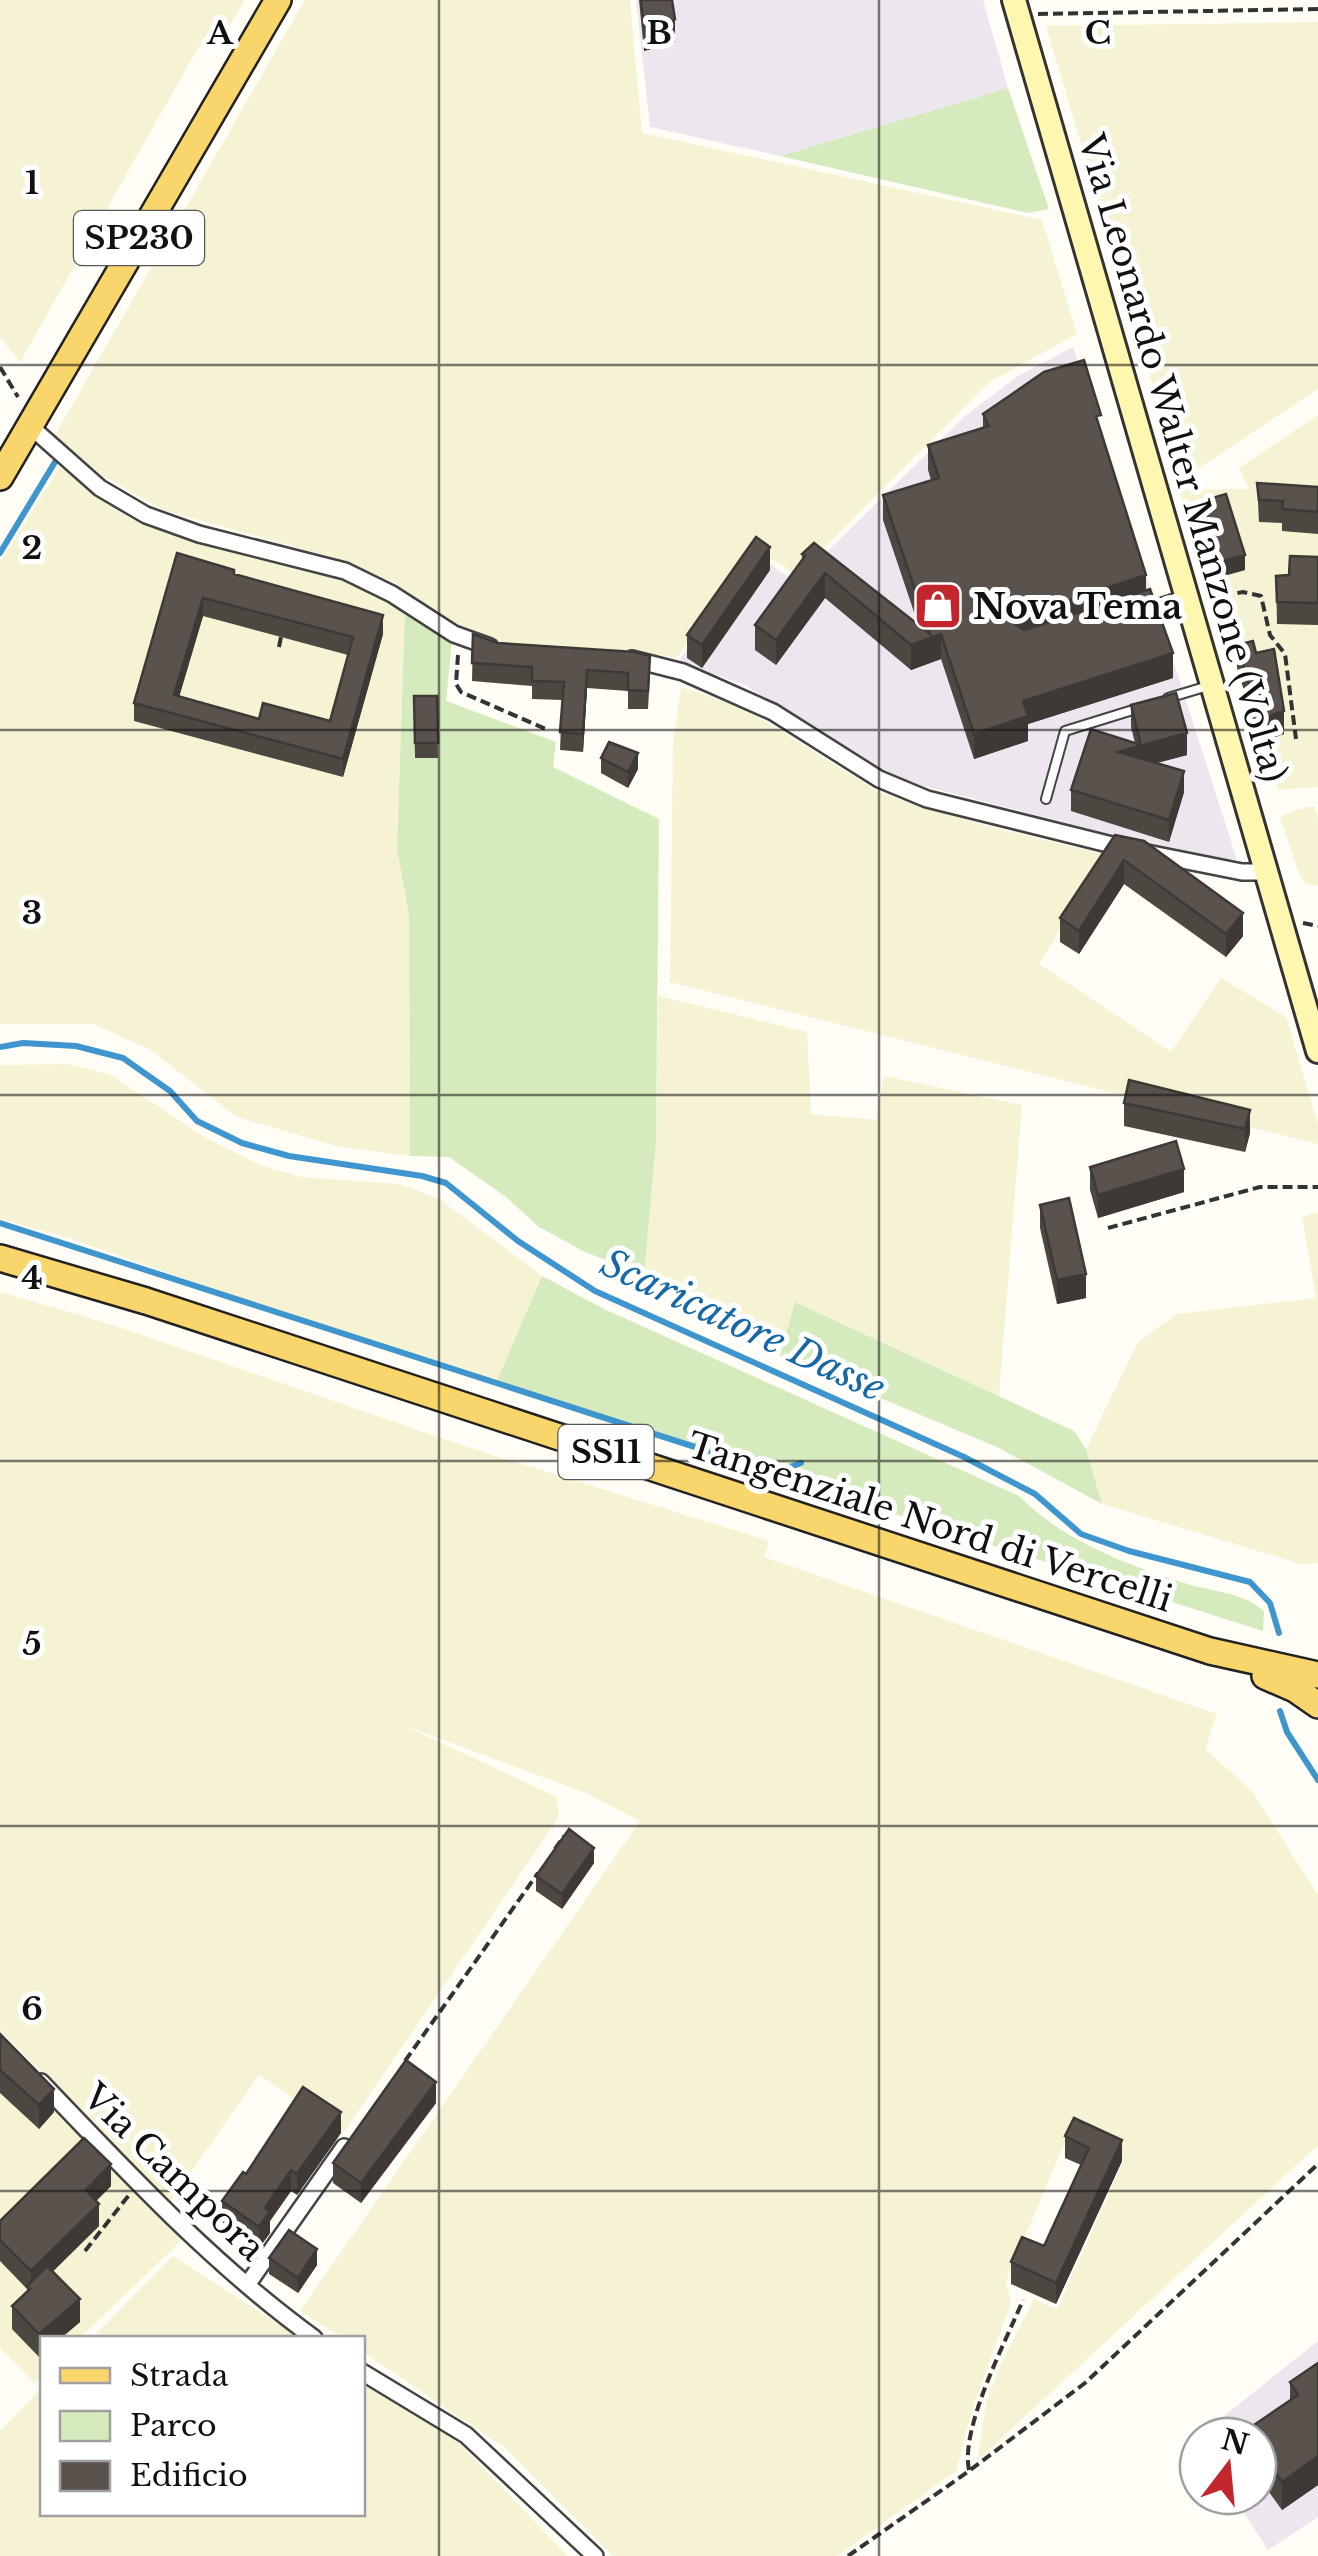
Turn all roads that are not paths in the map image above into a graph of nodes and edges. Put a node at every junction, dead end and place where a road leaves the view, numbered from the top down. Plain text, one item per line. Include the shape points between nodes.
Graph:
1 (278, 0) edge
2 (1016, 7) edge
3 (32, 421) junction
4 (0, 477) edge
5 (1187, 599) junction
6 (1131, 612) edge
7 (498, 650) edge
8 (621, 658) edge
9 (1212, 685) junction
10 (1157, 702) edge
11 (1138, 708) edge
12 (1046, 799) dead end
13 (1266, 872) junction
14 (1318, 1051) edge
15 (0, 1258) edge
16 (1210, 1652) junction
17 (1318, 1674) edge
18 (1318, 1705) edge
19 (28, 2068) edge
20 (358, 2129) edge
21 (247, 2285) junction
22 (311, 2336) edge
23 (365, 2374) edge
24 (595, 2556) edge

1 - 3 main road, SP230
2 - 5 main road, Via Leonardo Walter Manzone (Volta)
3 - 4 main road, SP230
3 - 7 street via 100,488 146,516 344,570 459,636
5 - 6 lane
5 - 9 main road, Via Leonardo Walter Manzone (Volta)
8 - 13 street via 683,672 773,712 879,779 926,798 1084,840
9 - 10 lane
9 - 13 main road, Via Leonardo Walter Manzone (Volta)
11 - 12 lane via 1065,731
13 - 14 main road, Via Leonardo Walter Manzone (Volta)
15 - 16 main road, Tangenziale Nord di Vercelli / SS11 via 146,1300
16 - 17 main road, Tangenziale Nord di Vercelli
16 - 18 main road, Tangenziale Nord di Vercelli
19 - 21 street, Via Campora via 182,2229
20 - 21 street
21 - 22 street, Via Campora
23 - 24 street via 466,2435

